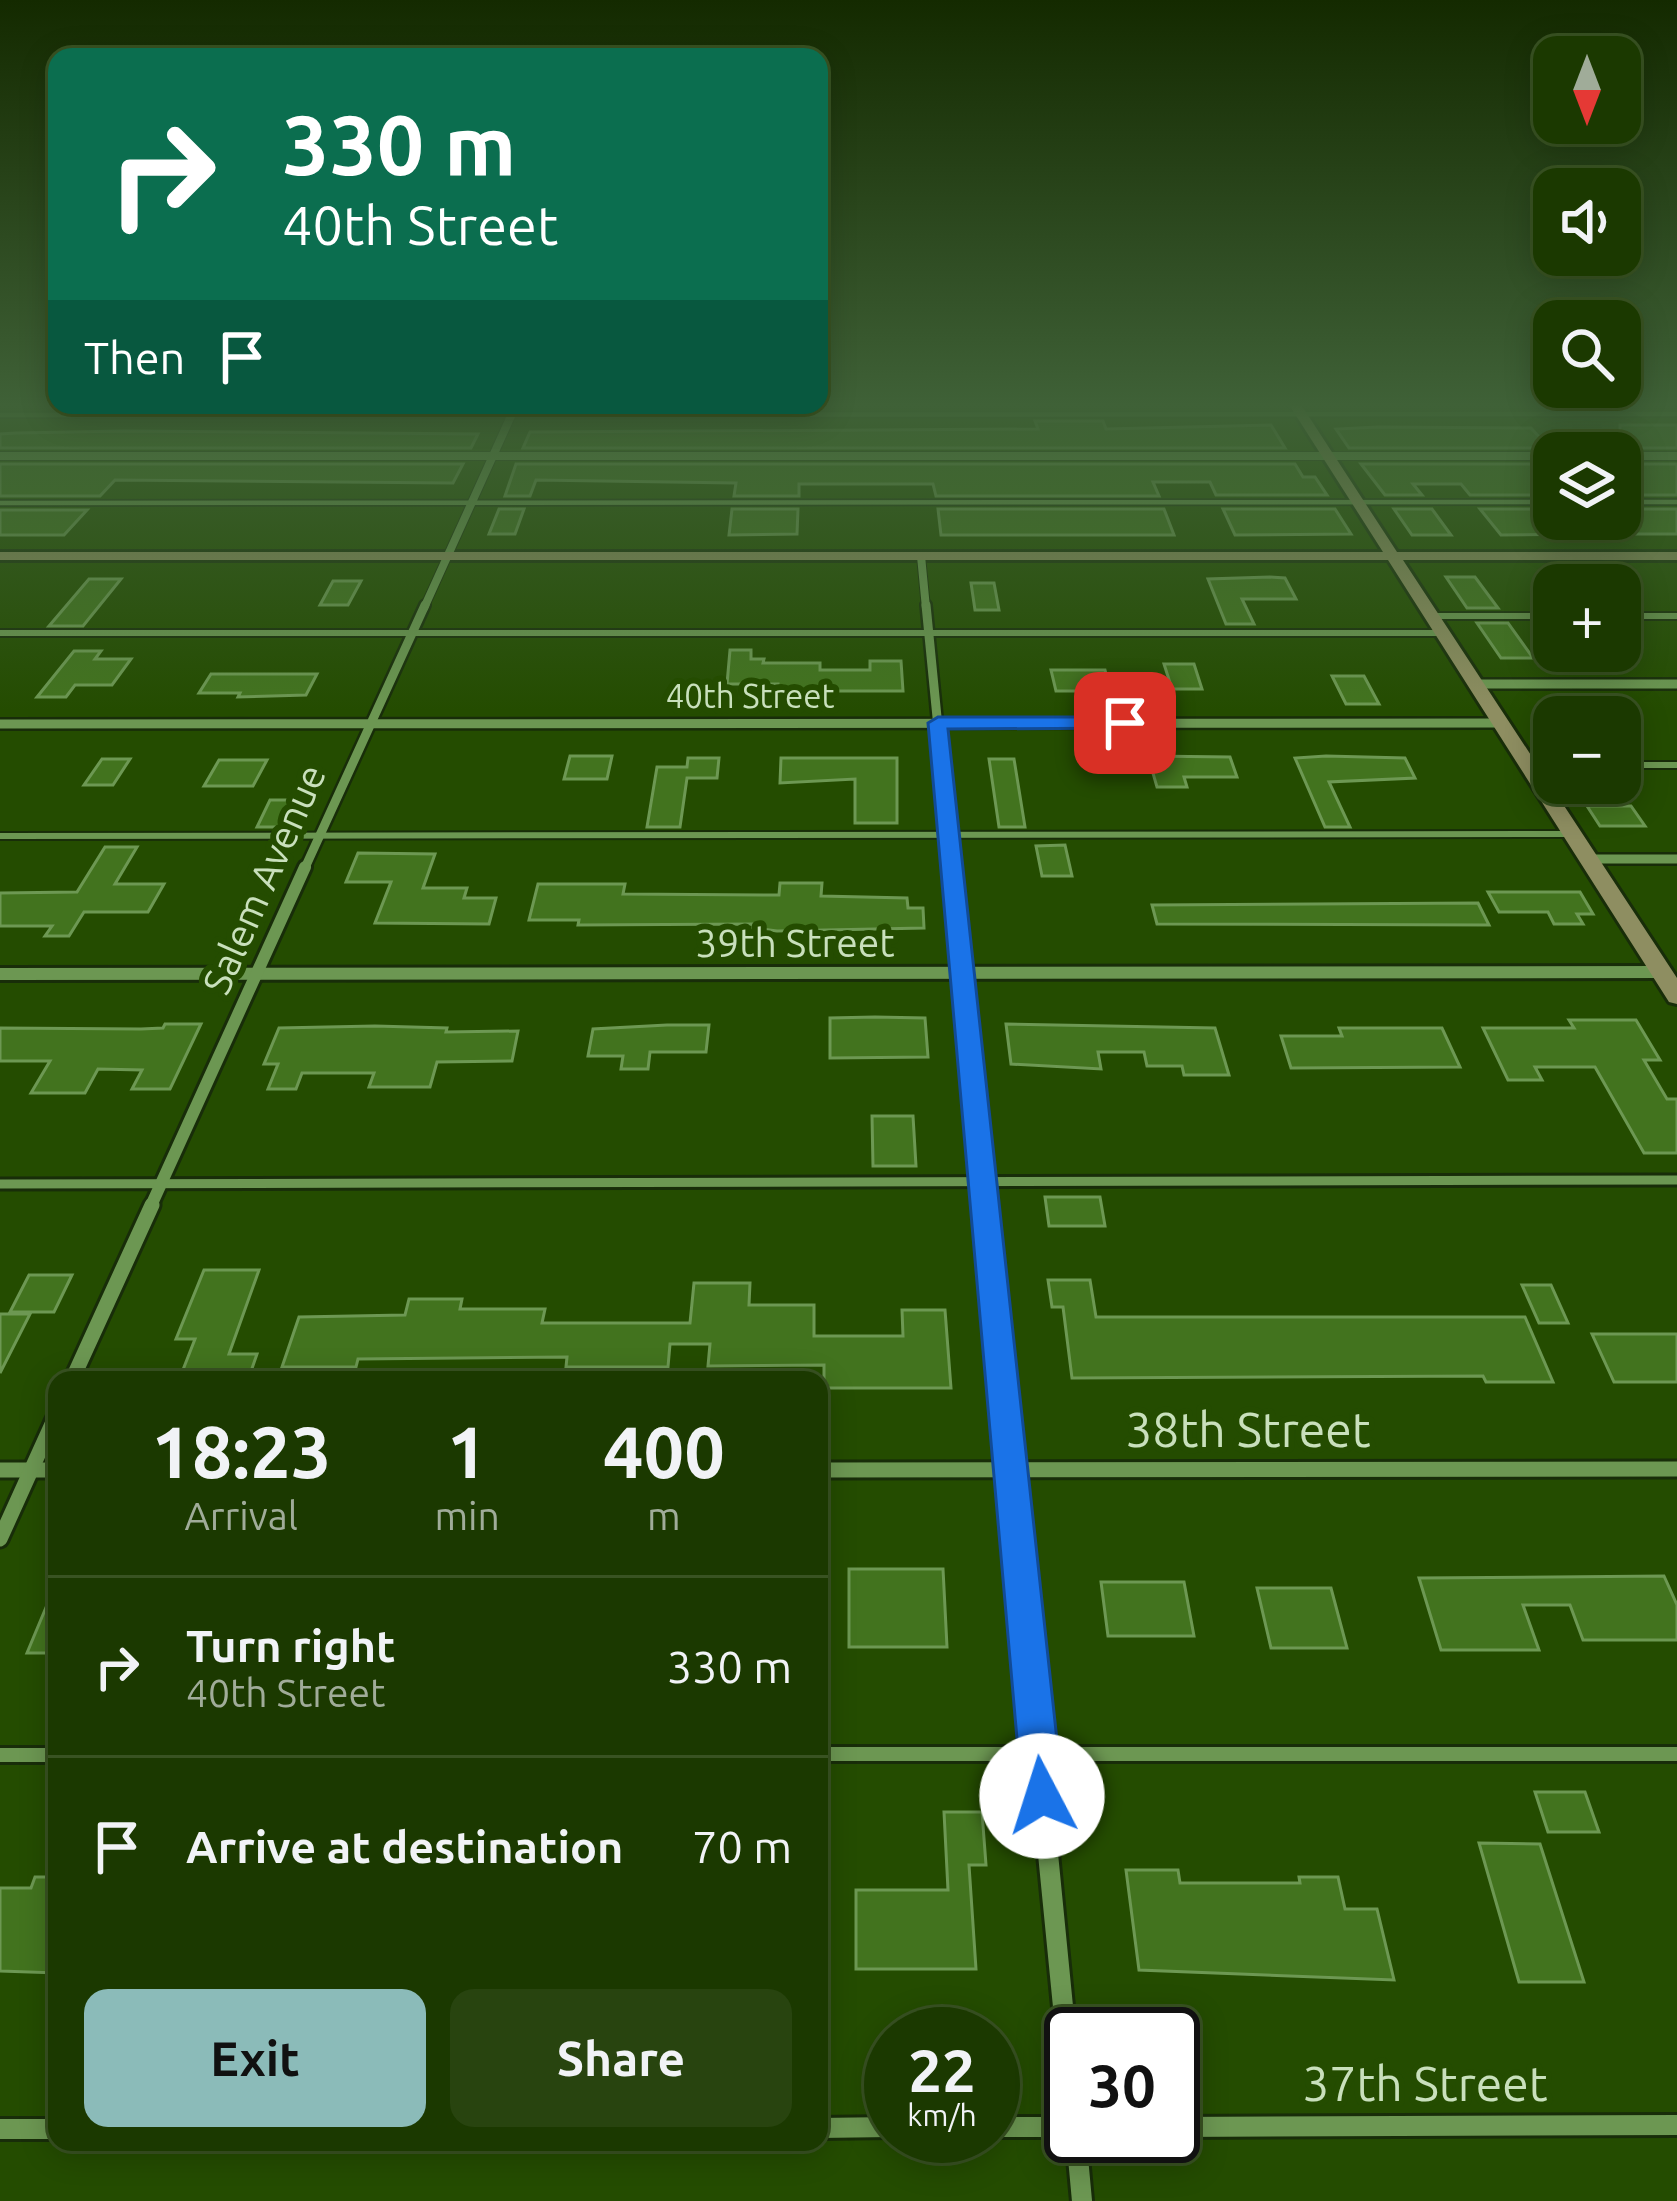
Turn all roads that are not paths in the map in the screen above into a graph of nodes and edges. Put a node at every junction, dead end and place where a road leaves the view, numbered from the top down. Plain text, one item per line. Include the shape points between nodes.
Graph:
1 (471, 506) edge
2 (1360, 506) edge
3 (0, 556) edge
4 (447, 556) junction
5 (921, 556) junction
6 (1392, 556) junction
7 (1677, 556) edge
8 (1641, 616) edge
9 (1677, 616) edge
10 (1533, 618) edge
11 (1437, 625) junction
12 (928, 632) junction
13 (0, 633) edge
14 (412, 633) junction
15 (1475, 684) junction
16 (1677, 684) edge
17 (938, 723) junction
18 (1501, 723) junction
19 (0, 724) edge
20 (370, 724) junction
21 (1528, 765) junction
22 (1533, 765) edge
23 (1641, 765) edge
24 (1677, 765) edge
25 (1572, 834) junction
26 (0, 836) edge
27 (319, 836) junction
28 (949, 836) junction
29 (1588, 860) junction
30 (1677, 860) edge
31 (1669, 972) edge
32 (962, 973) junction
33 (0, 974) edge
34 (258, 974) junction
35 (1677, 996) edge
36 (983, 1180) junction
37 (1677, 1180) edge
38 (0, 1184) edge
39 (160, 1185) junction
40 (76, 1371) edge
41 (48, 1433) edge
42 (1677, 1469) edge
43 (0, 1470) edge
44 (31, 1470) junction
45 (48, 1470) edge
46 (828, 1470) edge
47 (1011, 1470) junction
48 (0, 1539) edge
49 (828, 1754) edge
50 (1039, 1754) junction
51 (1677, 1754) edge
52 (0, 1755) edge
53 (48, 1755) edge
54 (1063, 2007) edge
55 (1677, 2125) edge
56 (864, 2127) edge
57 (1200, 2127) edge
58 (828, 2128) edge
59 (0, 2129) edge
60 (48, 2129) edge
61 (1078, 2163) edge
62 (1082, 2201) edge

1 - 4 street, Salem Avenue
2 - 6 street
3 - 4 street
4 - 5 street
4 - 14 street, Salem Avenue
5 - 6 street
5 - 12 street
6 - 7 street
6 - 11 street
8 - 9 lane
10 - 11 lane
11 - 12 lane
11 - 15 street
12 - 14 lane
12 - 17 street
13 - 14 lane
14 - 20 street, Salem Avenue
15 - 16 street
15 - 18 street
17 - 18 street, 40th Street
17 - 20 street, 40th Street
17 - 28 street
18 - 21 street
19 - 20 street, 40th Street
20 - 27 street, Salem Avenue
21 - 22 lane
21 - 25 street
23 - 24 lane
25 - 28 lane
25 - 29 street
26 - 27 lane
27 - 28 lane
27 - 34 street, Salem Avenue
28 - 32 street
29 - 30 street
29 - 31 street
31 - 32 street, 39th Street
31 - 35 street
32 - 34 street, 39th Street
32 - 36 street
33 - 34 street, 39th Street
34 - 39 street, Salem Avenue
36 - 37 lane
36 - 39 lane
36 - 47 street
38 - 39 lane
39 - 40 street, Salem Avenue
41 - 44 street
42 - 47 street, 38th Street
43 - 44 street
44 - 45 street
44 - 48 street
46 - 47 street, 38th Street
47 - 50 street
49 - 50 lane
50 - 51 lane
50 - 54 street
52 - 53 lane
55 - 57 street, 37th Street
56 - 58 street
59 - 60 street
61 - 62 street

